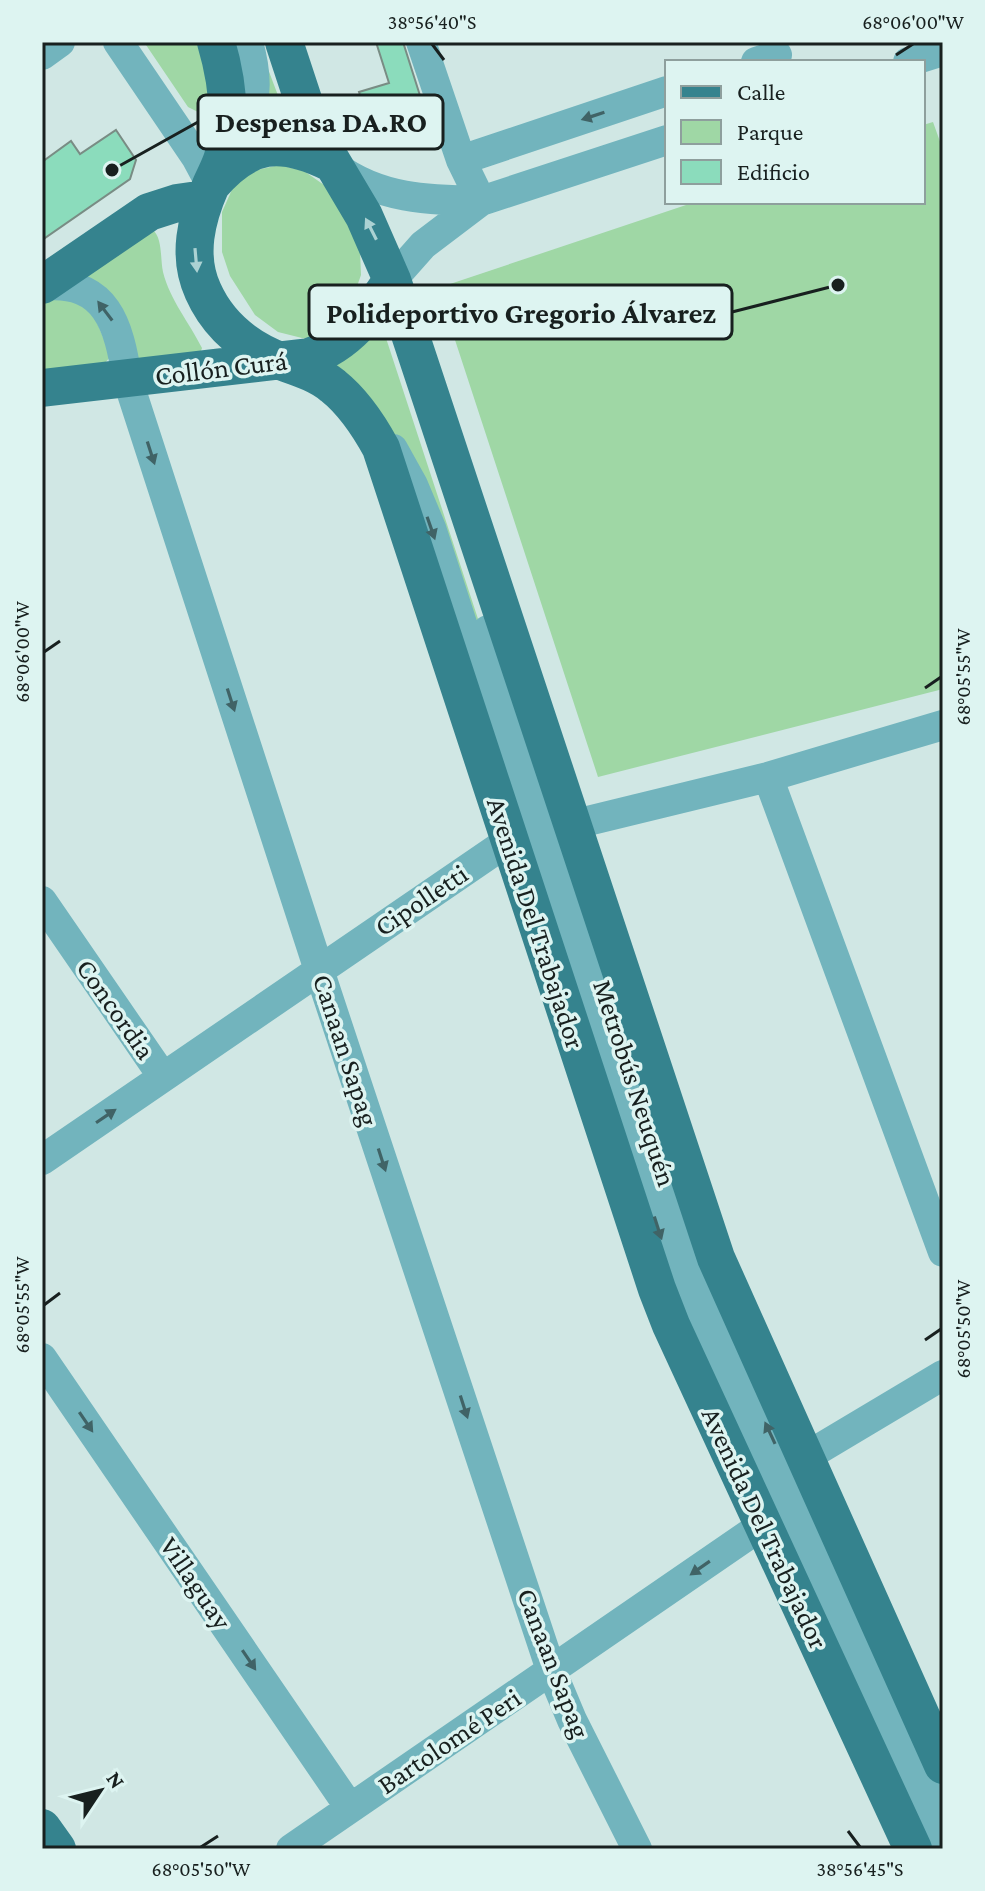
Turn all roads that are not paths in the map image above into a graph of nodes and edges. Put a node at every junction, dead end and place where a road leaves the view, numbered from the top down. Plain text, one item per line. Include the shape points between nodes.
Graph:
1 (60, 42) edge
2 (118, 42) edge
3 (216, 42) edge
4 (231, 42) edge
5 (240, 42) edge
6 (248, 42) edge
7 (268, 42) edge
8 (284, 42) edge
9 (421, 42) edge
10 (940, 42) edge
11 (943, 50) edge
12 (42, 55) edge
13 (914, 60) edge
14 (665, 92) edge
15 (304, 107) junction
16 (665, 141) edge
17 (461, 160) junction
18 (331, 163) junction
19 (213, 181) junction
20 (481, 201) junction
21 (392, 280) junction
22 (42, 286) edge
23 (279, 361) junction
24 (127, 378) junction
25 (42, 388) edge
26 (943, 725) edge
27 (768, 777) junction
28 (541, 832) junction
29 (42, 901) edge
30 (319, 970) junction
31 (163, 1077) junction
32 (42, 1160) edge
33 (943, 1252) edge
34 (42, 1358) edge
35 (943, 1375) edge
36 (804, 1458) junction
37 (764, 1524) junction
38 (551, 1670) junction
39 (943, 1765) edge
40 (350, 1808) junction
41 (943, 1810) edge
42 (42, 1828) edge
43 (57, 1849) edge
44 (291, 1849) edge
45 (637, 1849) edge
46 (913, 1849) edge
47 (936, 1849) edge

1 - 12 street
2 - 19 street
3 - 19 main road, Avenida Del Trabajador via 226,82 226,133
4 - 5 street via 240,100 246,72
6 - 19 street via 253,107
7 - 15 street
8 - 15 main road, Avenida Del Trabajador
9 - 17 street
10 - 11 street
11 - 13 street
14 -> 17 street
15 - 18 main road, Avenida Del Trabajador
16 - 20 street, Collón Curá
17 - 20 street
18 - 19 main road, Collón Curá via 296,148 265,147 234,161
18 - 20 street, Collón Curá via 351,178 389,193
21 -> 18 main road, Avenida Del Trabajador via 364,216
19 - 22 main road via 177,203 149,212
19 -> 23 main road, Avenida Del Trabajador via 194,253 203,292 238,339
20 - 21 street, Collón Curá via 423,245
21 - 23 main road, Collón Curá via 338,343 309,357
21 - 28 main road, Avenida Del Trabajador
24 -> 22 street, Canaan Sapag via 117,328 100,303 80,289
23 - 24 main road, Collón Curá
23 -> 28 main road, Avenida Del Trabajador via 320,377 343,395 374,435
24 - 25 main road, Collón Curá
24 -> 30 street, Canaan Sapag
26 - 27 street, Cipolletti
27 - 28 street, Cipolletti
27 - 33 street
28 - 30 street, Cipolletti
28 - 36 main road, Avenida Del Trabajador
28 - 37 main road, Avenida Del Trabajador via 652,1277
41 -> 28 street, Metrobús Neuquén via 701,1278
28 -> 47 street, Metrobús Neuquén via 678,1284
29 - 31 street, Concordia
30 - 31 street, Cipolletti
30 -> 38 street, Canaan Sapag
32 -> 31 street, Cipolletti
34 -> 40 street, Villaguay
35 - 36 street
36 - 39 main road, Avenida Del Trabajador
37 -> 38 street, Bartolomé Peri
37 - 46 main road, Avenida Del Trabajador
38 - 40 street, Bartolomé Peri
38 - 45 street, Canaan Sapag
40 - 44 street, Bartolomé Peri
42 - 43 main road

